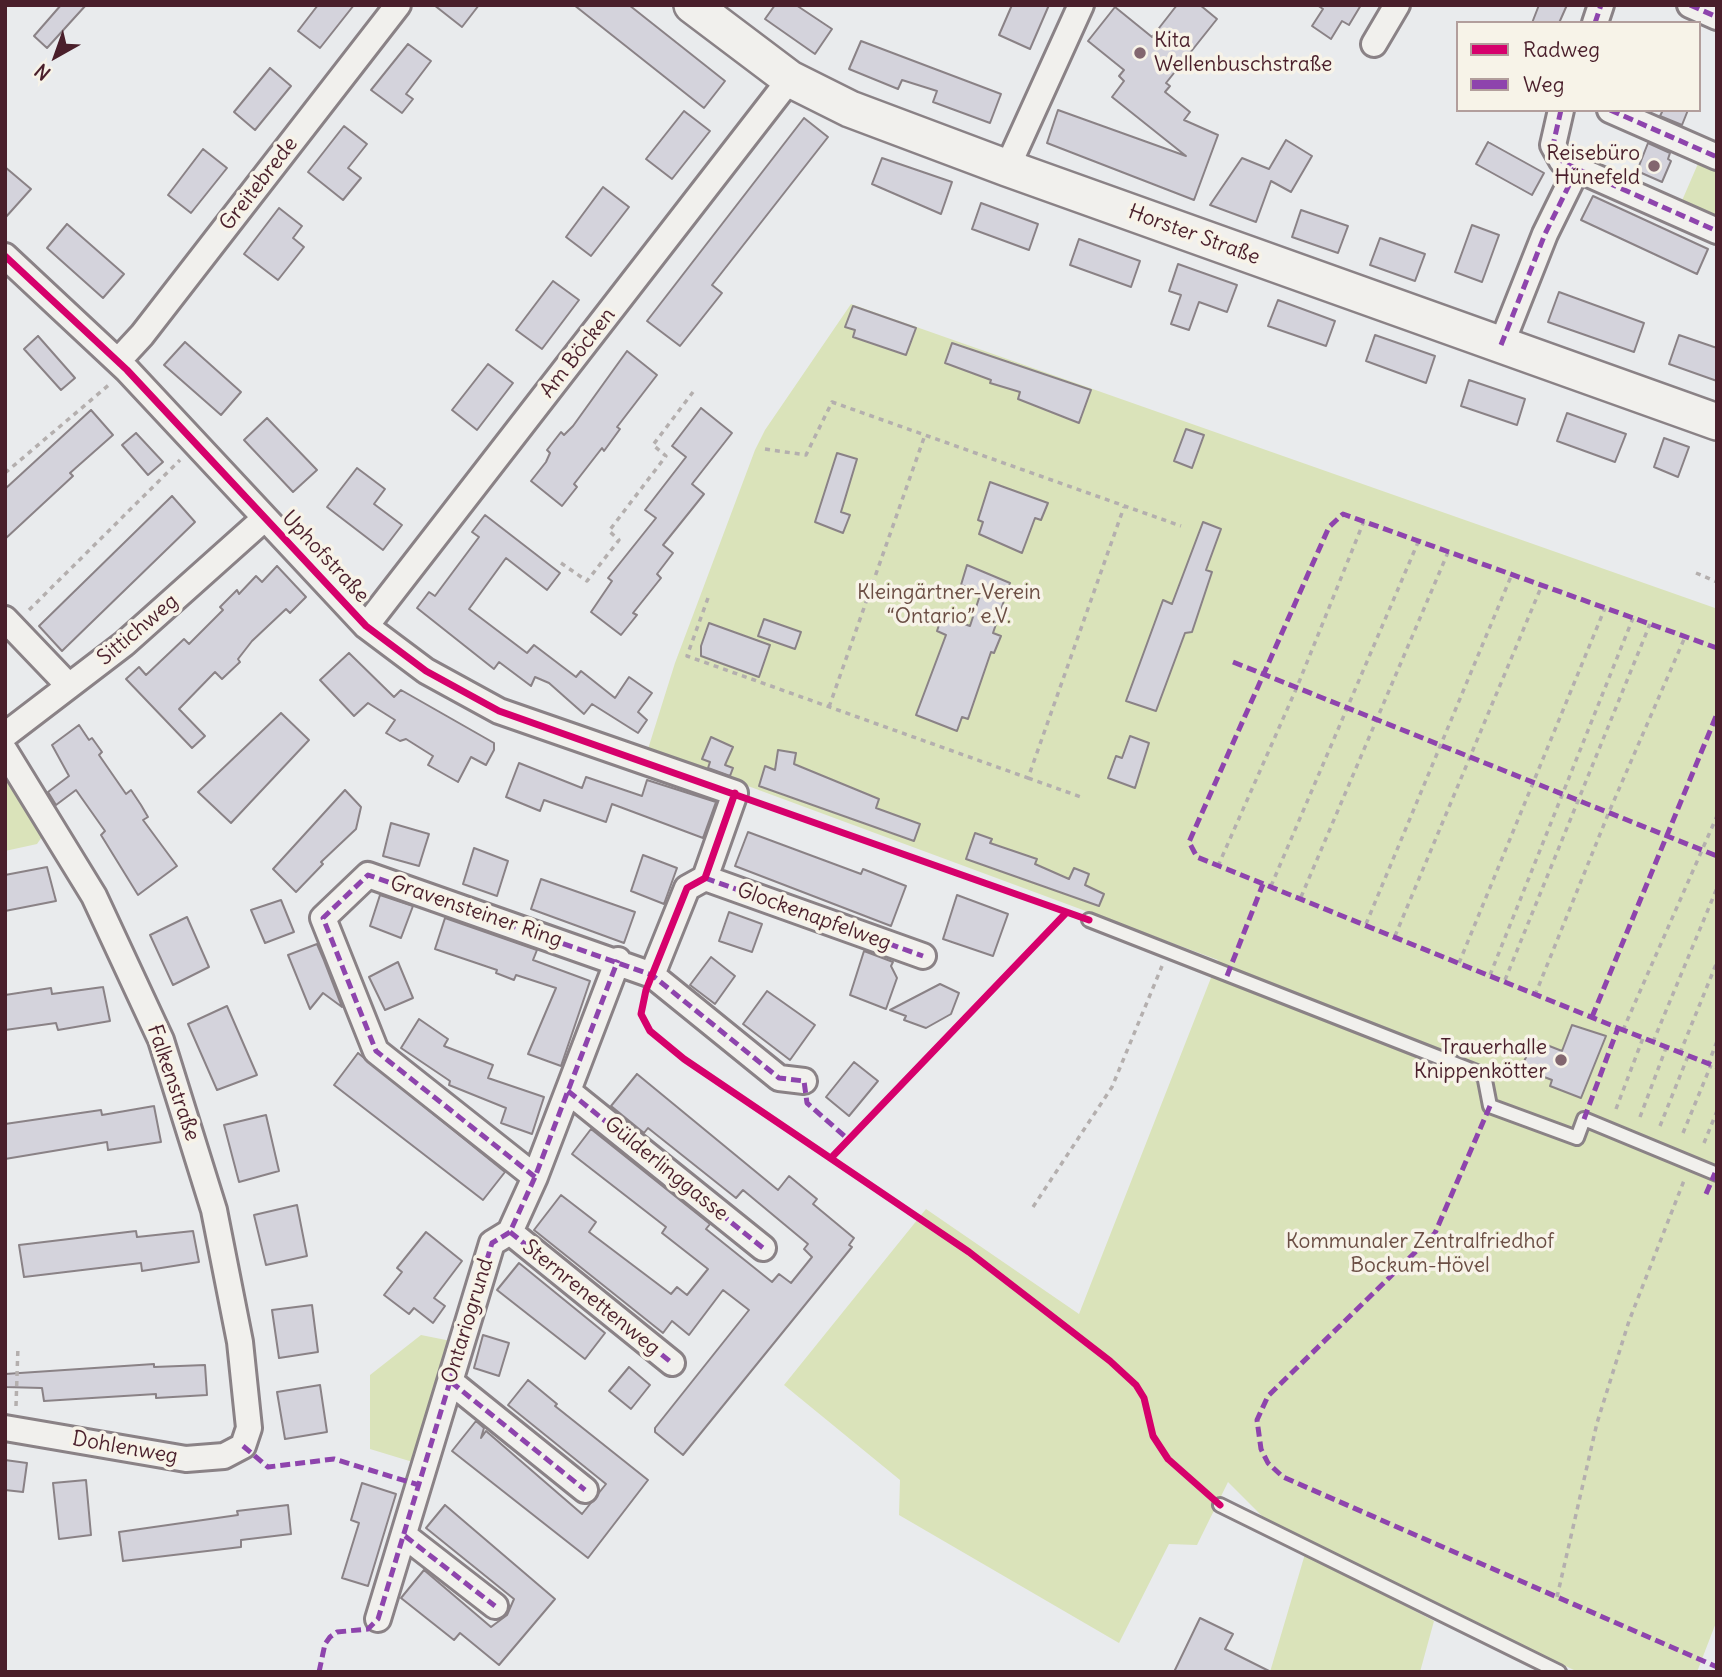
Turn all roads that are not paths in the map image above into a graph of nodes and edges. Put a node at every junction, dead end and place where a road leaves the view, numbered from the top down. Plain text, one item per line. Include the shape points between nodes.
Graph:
1 (398, 5) edge
2 (1081, 5) edge
3 (1397, 5) edge
4 (1690, 5) edge
5 (714, 11) edge
6 (1717, 18) edge
7 (1374, 44) dead end
8 (790, 79) junction
9 (1561, 112) edge
10 (1614, 112) edge
11 (1717, 157) edge
12 (1007, 168) junction
13 (1577, 169) junction
14 (1717, 231) edge
15 (5, 256) edge
16 (1501, 345) junction
17 (123, 365) junction
18 (1717, 422) edge
19 (265, 518) junction
20 (9, 622) edge
21 (366, 626) junction
22 (69, 686) junction
23 (5, 735) edge
24 (5, 751) edge
25 (705, 878) junction
26 (1089, 920) dead end
27 (923, 956) dead end
28 (618, 960) junction
29 (652, 975) junction
30 (804, 1081) dead end
31 (568, 1091) junction
32 (1717, 1174) edge
33 (535, 1177) junction
34 (510, 1232) junction
35 (763, 1248) dead end
36 (673, 1363) dead end
37 (451, 1382) junction
38 (10, 1428) edge
39 (243, 1446) joint
40 (585, 1490) dead end
41 (1220, 1505) dead end
42 (405, 1536) junction
43 (495, 1606) dead end
44 (378, 1619) dead end
45 (1559, 1672) edge

1 - 17 street, Greitebrede
2 - 12 street
3 - 7 street
4 - 6 street
5 - 8 street, Horster Straße
8 - 12 street, Horster Straße via 850,109
8 - 21 street, Am Böcken
9 - 13 street via 1553,145 1562,161
10 - 11 street
12 - 16 street, Horster Straße
13 - 14 street
13 - 16 street via 1545,234
15 - 17 street, Uphofstraße
16 - 18 street, Horster Straße
17 - 19 street, Uphofstraße
19 - 21 street, Uphofstraße
19 - 22 street, Sittichweg via 156,617
20 - 22 street
21 - 25 street, Uphofstraße via 426,671 499,711 735,793
22 - 23 street, Sittichweg
24 - 39 street, Falkenstraße via 94,896 161,1040 214,1210 228,1275 246,1388 249,1428
25 - 27 street, Glockenapfelweg
25 - 29 street via 687,888
26 - 32 lane via 1484,1075 1490,1106 1577,1138 1584,1119
28 - 29 street, Gravensteiner Ring
28 - 31 street, Ontariogrund
28 - 33 street, Gravensteiner Ring via 368,875 323,918 376,1051
29 - 30 street, Gravensteiner Ring via 779,1078
31 - 33 street, Ontariogrund
31 - 35 street, Gülderlinggasse
33 - 34 street, Ontariogrund
34 - 36 street, Sternrenettenweg
34 - 37 street, Ontariogrund via 492,1243
37 - 40 street
37 - 42 street, Ontariogrund
38 - 39 street, Dohlenweg via 186,1459 224,1456
41 - 45 lane
42 - 43 street
42 - 44 street, Ontariogrund

